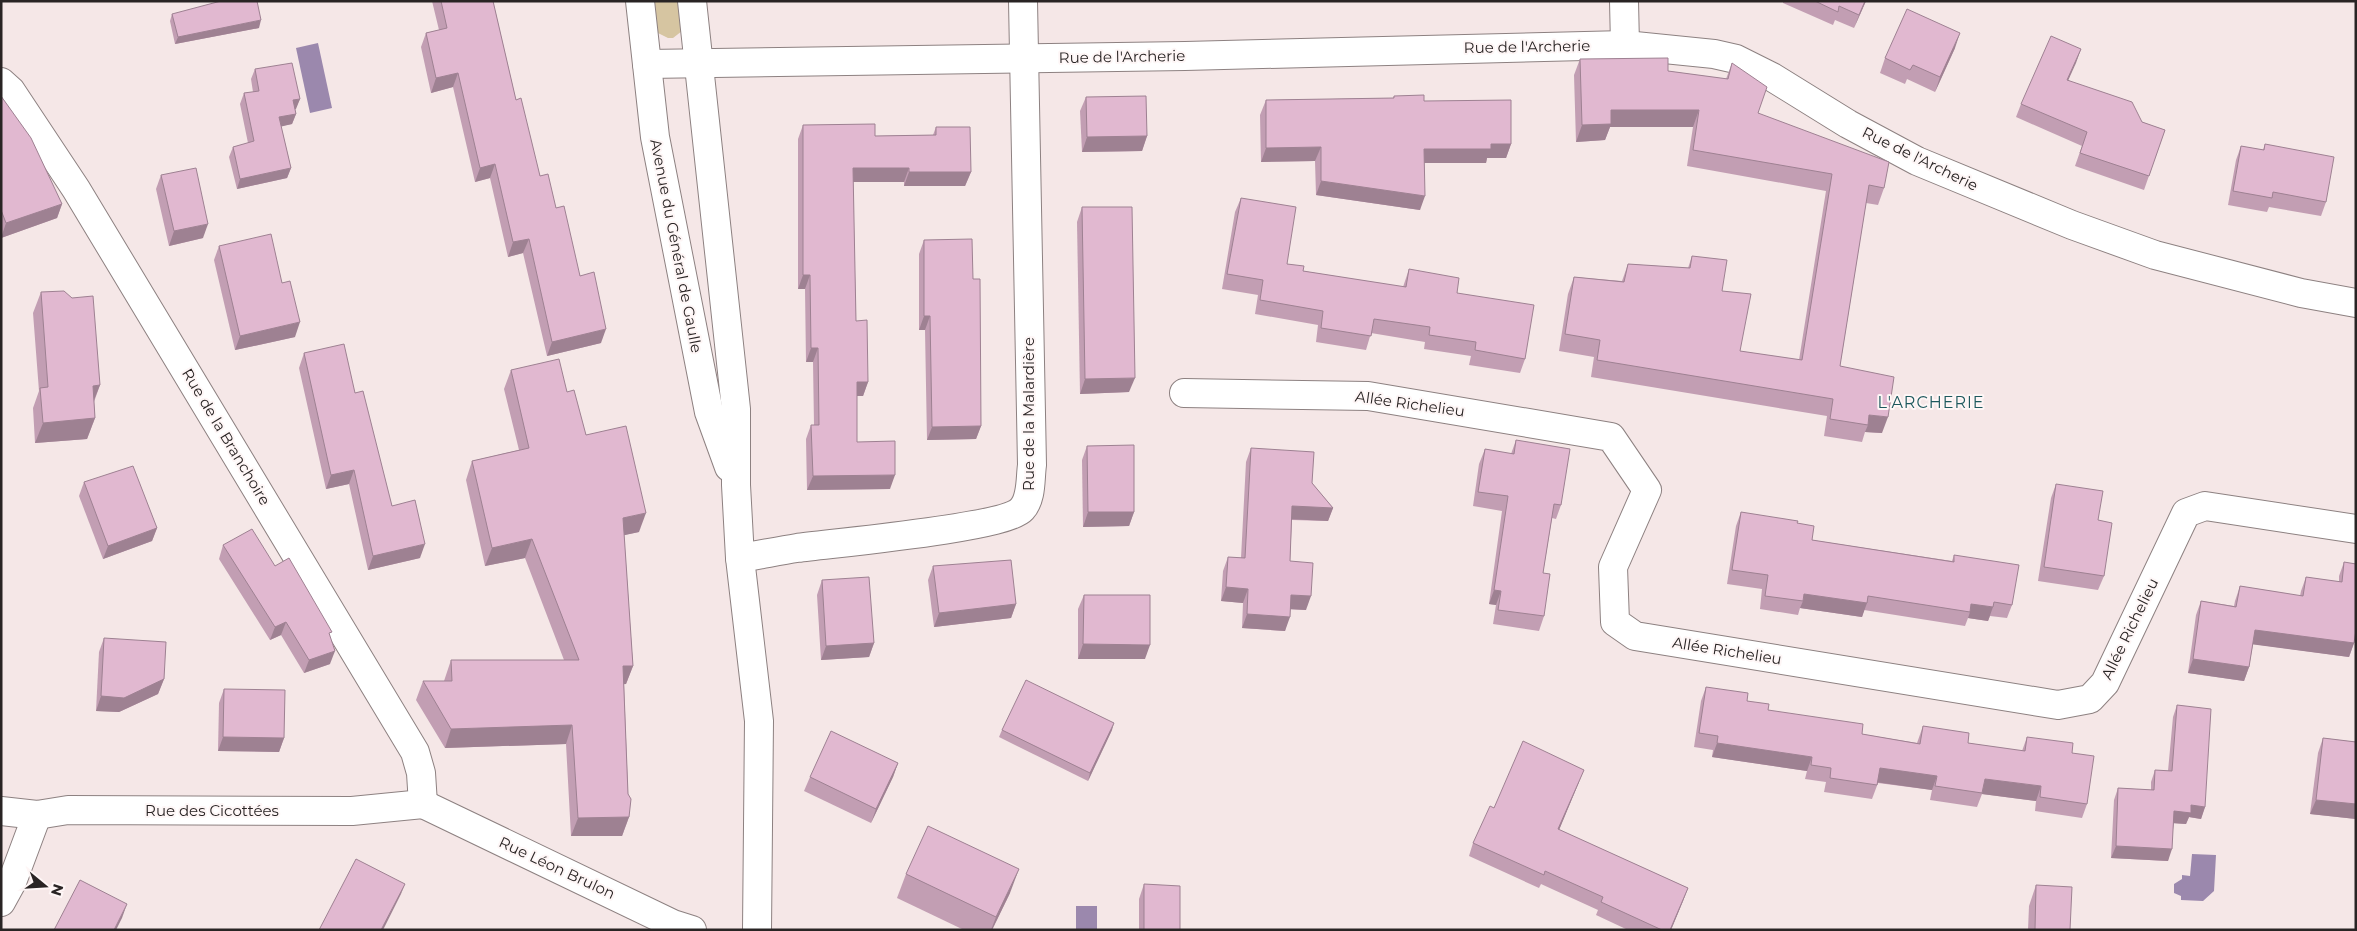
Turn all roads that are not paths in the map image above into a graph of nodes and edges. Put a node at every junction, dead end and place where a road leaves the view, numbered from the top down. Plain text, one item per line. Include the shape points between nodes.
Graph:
1 (640, 1) edge
2 (692, 1) edge
3 (1023, 1) edge
4 (1624, 1) edge
5 (1625, 45) junction
6 (1024, 59) junction
7 (647, 64) junction
8 (700, 64) junction
9 (1, 82) edge
10 (2356, 303) edge
11 (1184, 393) dead end
12 (736, 485) junction
13 (2356, 529) edge
14 (740, 558) junction
15 (423, 804) junction
16 (1, 811) edge
17 (37, 815) junction
18 (1, 902) edge
19 (692, 930) edge
20 (756, 930) edge

1 - 7 street, Avenue du Général de Gaulle
2 - 8 street, Avenue du Général de Gaulle
3 - 6 street, Rue de la Malardière
4 - 5 street
5 - 6 street, Rue de l'Archerie
5 - 10 street, Rue de l'Archerie via 1736,59 1917,161 2072,225 2155,255 2302,293
6 - 8 street, Rue de l'Archerie
6 - 14 street, Rue de la Malardière via 1032,465 1029,498 1022,510 1010,517 978,525
7 - 8 street, Rue de l'Archerie
7 - 12 street, Avenue du Général de Gaulle via 655,137 709,412
8 - 12 street, Avenue du Général de Gaulle via 736,409
9 - 15 street, Rue de la Branchoire via 11,91 76,189 415,752 421,773
11 - 13 street, Allée Richelieu via 1368,396 1611,437 1647,490 1612,567 1615,622 1635,636 2058,705 2090,699 2105,683 2186,513 2205,506
12 - 14 street, Avenue du Général de Gaulle
14 - 20 street, Avenue du Général de Gaulle via 759,721
15 - 17 street, Rue des Cicottées via 352,811 68,810
15 - 19 street, Rue Léon Brulon
16 - 17 street, Rue des Cicottées
17 - 18 street via 12,882

